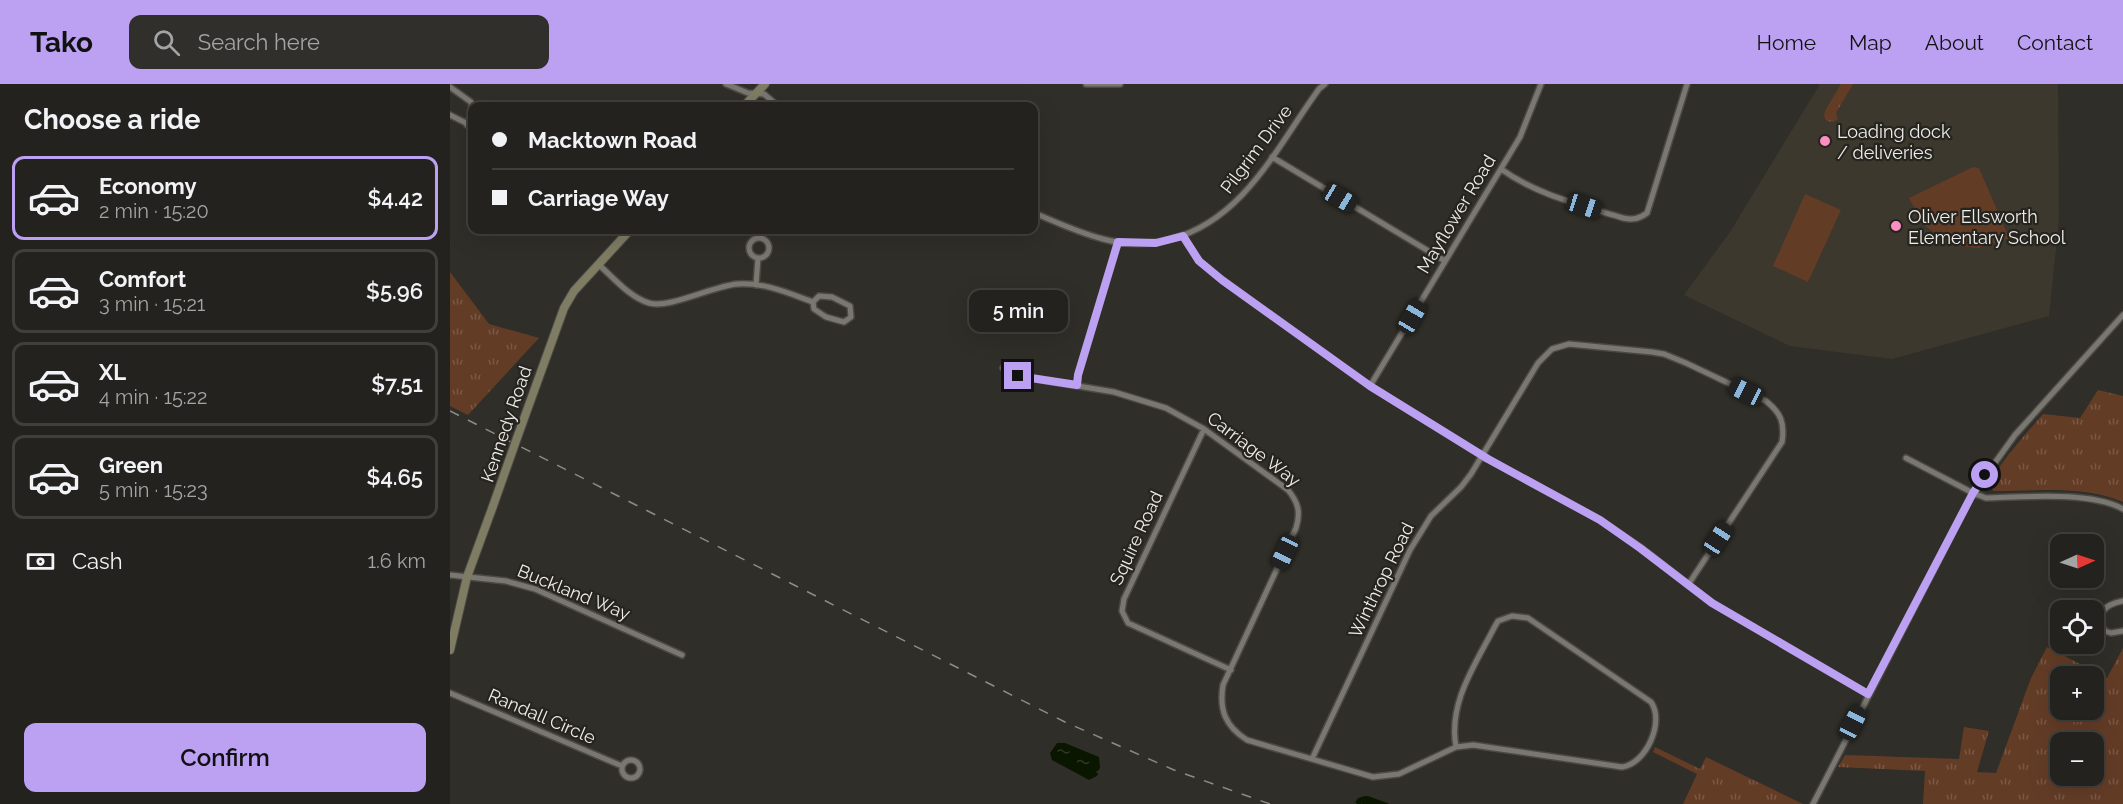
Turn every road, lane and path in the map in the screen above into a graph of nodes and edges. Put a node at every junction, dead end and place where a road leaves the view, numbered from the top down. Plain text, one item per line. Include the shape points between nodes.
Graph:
1 (726, 84) edge
2 (765, 84) edge
3 (1086, 84) edge
4 (1120, 84) edge
5 (1325, 84) edge
6 (1541, 84) edge
7 (1687, 84) edge
8 (450, 87) edge
9 (756, 94) junction
10 (470, 102) edge
11 (748, 102) edge
12 (773, 102) edge
13 (450, 115) edge
14 (468, 124) edge
15 (1272, 157) junction
16 (1501, 169) junction
17 (1038, 215) edge
18 (626, 234) edge
19 (1183, 236) junction
20 (1118, 242) junction
21 (758, 258) dead end
22 (1444, 261) junction
23 (598, 264) junction
24 (756, 285) junction
25 (813, 302) junction
26 (2123, 315) edge
27 (1003, 368) dead end
28 (1077, 385) junction
29 (1370, 386) junction
30 (1204, 429) junction
31 (1482, 455) junction
32 (1906, 458) dead end
33 (1973, 493) junction
34 (2123, 509) edge
35 (450, 575) edge
36 (467, 577) junction
37 (1688, 585) junction
38 (2123, 602) edge
39 (2123, 631) edge
40 (450, 650) edge
41 (682, 655) dead end
42 (1231, 670) junction
43 (450, 693) edge
44 (1868, 694) junction
45 (1456, 747) junction
46 (1312, 759) junction
47 (622, 766) dead end
48 (1813, 804) edge

1 - 9 street
2 - 9 street
3 - 4 street
5 - 15 street, Pilgrim Drive
6 - 16 street, Mayflower Road via 1520,137
7 - 16 street via 1647,213 1642,217 1623,218 1544,193
8 - 10 street
9 - 11 street
9 - 12 street via 764,94
13 - 14 street
15 - 19 street, Pilgrim Drive via 1230,209
15 - 22 street
16 - 22 street, Mayflower Road
17 - 20 street, Pilgrim Drive
18 - 23 street, Kennedy Road
19 - 20 street, Pilgrim Drive via 1156,243
19 - 29 street via 1199,261 1222,280
20 - 28 street
21 - 24 street
22 - 29 street, Mayflower Road
23 - 24 street via 651,304 670,303 723,286
23 - 36 street, Kennedy Road, bridge via 564,308
24 - 25 street
25 - 25 street via 814,309 826,317 844,322 851,317 850,306 838,300 819,296
26 - 33 street via 2015,435
27 - 28 street, Carriage Way via 1018,376
28 - 30 street, Carriage Way via 1157,405
29 - 31 street
30 - 42 street, Carriage Way via 1288,490 1298,508 1296,528
30 - 42 street, Squire Road via 1121,607 1128,623
31 - 37 street via 1623,534
31 - 37 street, Winthrop Road via 1538,363 1546,353 1561,346 1664,354 1766,401 1782,421 1782,442
31 - 46 street, Winthrop Road via 1461,487 1428,521 1410,550
32 - 33 street
33 - 34 street via 1986,498 2101,501
33 - 44 street
35 - 36 street, Buckland Way
36 - 40 street, Kennedy Road
36 - 41 street, Buckland Way via 535,589
37 - 44 street via 1738,620
38 - 39 street via 2105,607 2100,619 2105,631
42 - 46 street, Carriage Way via 1223,686 1222,707 1232,729 1247,740
43 - 47 street, Randall Circle
44 - 48 street
45 - 45 street, Carriage Way via 1629,766 1643,754 1656,727 1657,712 1646,697 1528,618 1512,616 1498,621 1457,702
45 - 46 street, Carriage Way via 1387,777 1373,777

